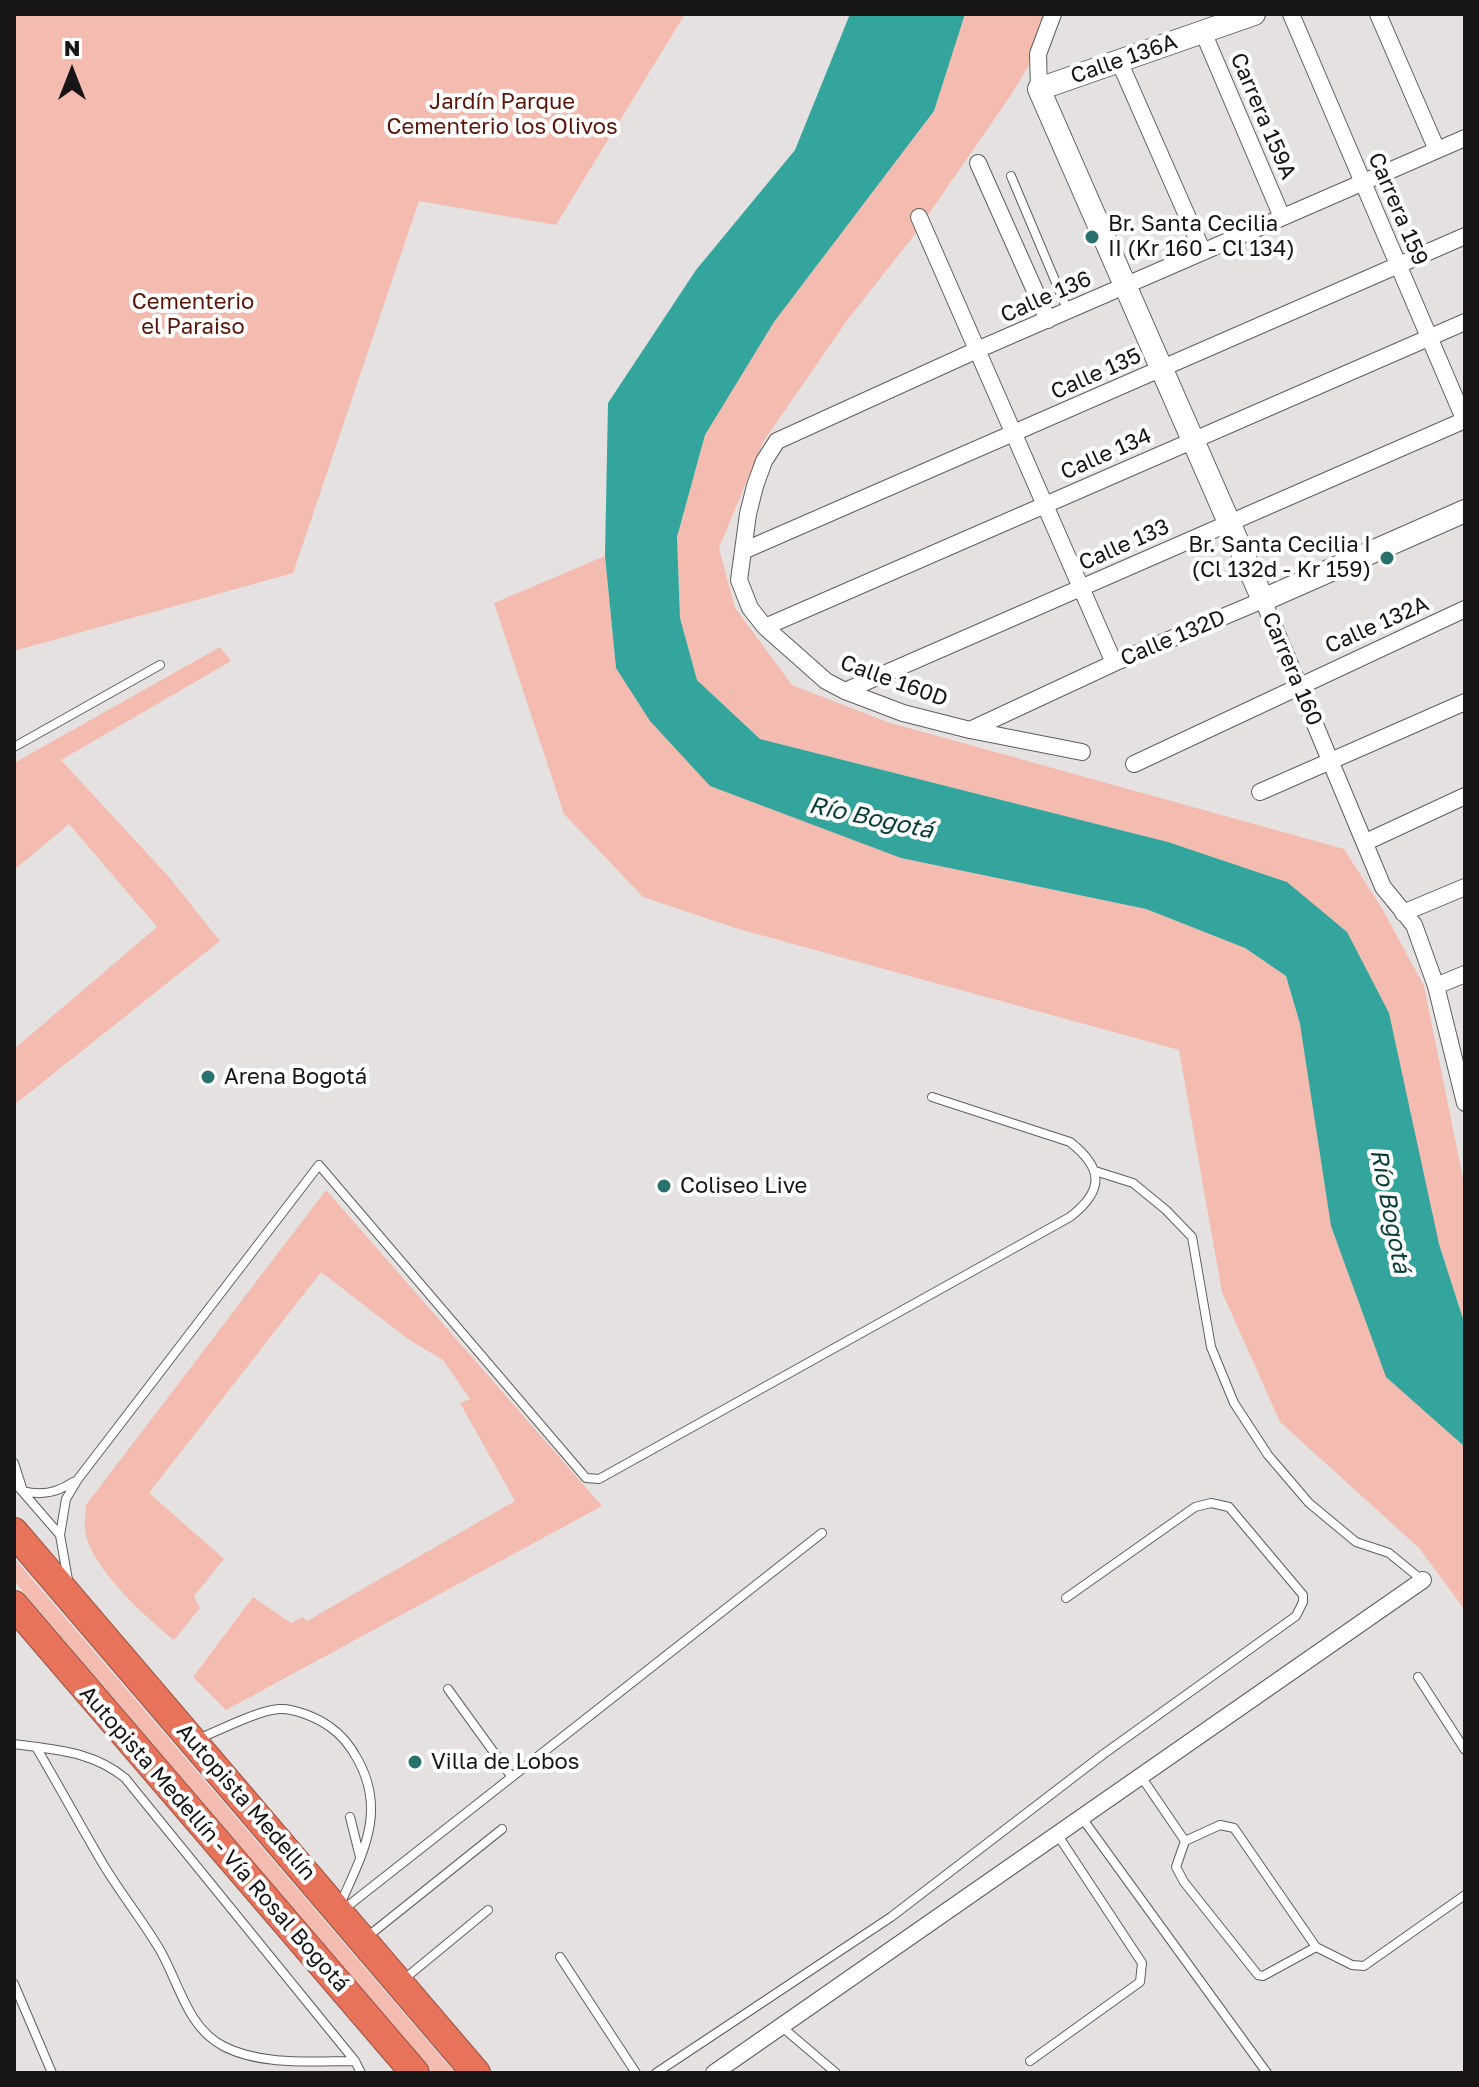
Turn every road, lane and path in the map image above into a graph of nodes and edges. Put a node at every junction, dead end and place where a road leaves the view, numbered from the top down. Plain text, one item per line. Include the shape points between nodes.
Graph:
1 (1053, 14) edge
2 (1254, 14) edge
3 (1291, 14) edge
4 (1378, 14) edge
5 (1203, 32) junction
6 (1119, 61) junction
7 (1039, 89) junction
8 (1465, 138) edge
9 (1437, 150) junction
10 (978, 163) dead end
11 (1011, 176) dead end
12 (1363, 182) junction
13 (919, 217) dead end
14 (1282, 217) junction
15 (1465, 236) edge
16 (1203, 252) junction
17 (1398, 265) junction
18 (1126, 286) junction
19 (1068, 311) junction
20 (1048, 320) junction
21 (1465, 322) edge
22 (1429, 337) junction
23 (977, 350) junction
24 (1162, 369) junction
25 (1465, 420) edge
26 (1014, 434) junction
27 (1193, 440) junction
28 (777, 441) joint
29 (1045, 505) junction
30 (1465, 511) edge
31 (1230, 523) junction
32 (743, 551) junction
33 (1081, 588) junction
34 (1263, 600) junction
35 (1465, 609) edge
36 (765, 627) junction
37 (1114, 663) junction
38 (160, 665) dead end
39 (1299, 685) junction
40 (845, 691) junction
41 (1465, 702) edge
42 (970, 730) junction
43 (14, 747) edge
44 (1082, 752) dead end
45 (1331, 761) junction
46 (1134, 764) dead end
47 (1260, 792) dead end
48 (1465, 796) edge
49 (1366, 842) junction
50 (1465, 887) edge
51 (1403, 913) junction
52 (1465, 974) edge
53 (1436, 986) junction
54 (1462, 1071) edge
55 (932, 1097) dead end
56 (1465, 1103) edge
57 (1095, 1171) junction
58 (14, 1463) edge
59 (78, 1479) junction
60 (14, 1482) edge
61 (23, 1491) junction
62 (14, 1532) edge
63 (822, 1533) dead end
64 (60, 1535) junction
65 (1423, 1580) joint
66 (1066, 1598) dead end
67 (72, 1601) junction
68 (14, 1605) edge
69 (1418, 1677) dead end
70 (448, 1689) dead end
71 (256, 1716) junction
72 (269, 1722) dead end
73 (193, 1741) junction
74 (14, 1744) edge
75 (36, 1747) junction
76 (1465, 1750) edge
77 (1140, 1775) junction
78 (511, 1776) junction
79 (350, 1817) dead end
80 (1082, 1817) junction
81 (502, 1829) dead end
82 (1057, 1834) junction
83 (1185, 1841) junction
84 (360, 1858) junction
85 (1465, 1895) edge
86 (488, 1910) dead end
87 (339, 1911) junction
88 (363, 1940) junction
89 (1316, 1947) junction
90 (560, 1957) dead end
91 (399, 1983) junction
92 (14, 1984) edge
93 (781, 2026) junction
94 (355, 2061) junction
95 (1030, 2061) dead end
96 (52, 2073) edge
97 (361, 2073) edge
98 (415, 2073) edge
99 (476, 2073) edge
100 (636, 2073) edge
101 (656, 2073) edge
102 (714, 2073) edge
103 (836, 2073) edge
104 (1267, 2073) edge

1 - 7 street, Carrera 160 via 1038,54
2 - 5 street, Calle 136A
3 - 12 street, Carrera 159
4 - 9 street
5 - 6 street, Calle 136A
5 - 14 street, Carrera 159A
6 - 7 street, Calle 136A
6 - 16 street
7 - 18 street, Carrera 160
8 - 9 street, Calle 136
9 - 12 street, Calle 136
10 - 20 street
11 - 19 lane
12 - 14 street, Calle 136
12 - 17 street, Carrera 159
13 - 23 street
14 - 16 street, Calle 136
15 - 17 street, Calle 135
16 - 18 street, Calle 136
17 - 22 street, Carrera 159
17 - 24 street, Calle 135
18 - 19 street, Calle 136
18 - 24 street, Carrera 160
19 - 20 street, Calle 136
20 - 23 street, Calle 136
21 - 22 street, Calle 134
22 - 25 street, Carrera 159
22 - 27 street, Calle 134
23 - 26 street
23 - 28 street, Calle 136
24 - 26 street, Calle 135
24 - 27 street, Carrera 160
25 - 31 street, Calle 133
26 - 29 street
26 - 32 street, Calle 135
27 - 29 street, Calle 134
27 - 31 street, Carrera 160
28 - 32 street, Calle 160D via 755,486
29 - 33 street
29 - 36 street, Calle 134
30 - 34 street, Calle 132D
31 - 33 street, Calle 133
31 - 34 street, Carrera 160
32 - 36 street, Calle 160D via 739,580
33 - 37 street
33 - 40 street, Calle 133
34 - 37 street, Calle 132D
34 - 39 street, Carrera 160
35 - 39 street, Calle 132A
36 - 40 street, Calle 160D via 826,681
37 - 42 street, Calle 132D
38 - 43 lane
39 - 45 street, Carrera 160
39 - 46 street, Calle 132A
40 - 42 street, Calle 160D
41 - 45 street
42 - 44 street, Calle 160D
45 - 47 street
45 - 49 street, Carrera 160
48 - 49 street
49 - 51 street, Carrera 160 via 1383,887
50 - 51 street
51 - 53 street, Carrera 160 via 1414,925
52 - 53 street
53 - 54 street, Carrera 160
54 - 56 street, Carrera 160
55 - 57 lane via 1070,1142
57 - 59 lane via 1088,1203 1070,1217 599,1479 586,1478 319,1165
57 - 65 lane via 1133,1183 1192,1237 1211,1347 1234,1403 1268,1455 1309,1503 1356,1542 1389,1553
58 - 61 lane
59 - 61 lane via 51,1493
59 - 64 lane via 66,1499
60 - 61 lane
61 - 64 lane
62 - 67 highway, Autopista Medellín
63 - 78 lane
64 - 67 lane
65 - 77 street
66 - 101 lane via 1195,1507 1211,1503 1229,1507 1303,1595 1303,1602 1296,1616 891,1917
67 - 73 highway, Autopista Medellín
68 - 98 highway, Autopista Medellín - Vía Rosal Bogotá
69 - 76 lane
70 - 78 lane
71 - 72 lane
71 - 73 lane
71 - 84 lane via 279,1709 323,1722 355,1754 373,1801
73 - 87 highway, Autopista Medellín
74 - 75 lane
75 - 94 lane via 85,1755 125,1778
75 - 94 lane via 160,1951 191,2015 208,2034 245,2054
77 - 80 street
77 - 83 lane
78 - 87 lane
79 - 84 lane
80 - 82 street
80 - 104 lane
81 - 88 lane
82 - 93 street
82 - 95 lane via 1142,1963 1143,1973 1140,1982
83 - 89 lane via 1220,1825 1234,1828
83 - 89 lane via 1176,1867 1184,1882 1258,1975
84 - 87 lane
85 - 89 lane via 1364,1966
86 - 91 lane
87 - 88 highway, Autopista Medellín
88 - 91 highway, Autopista Medellín
90 - 100 lane
91 - 99 highway, Autopista Medellín
92 - 96 lane
93 - 102 street
93 - 103 lane
94 - 97 lane

